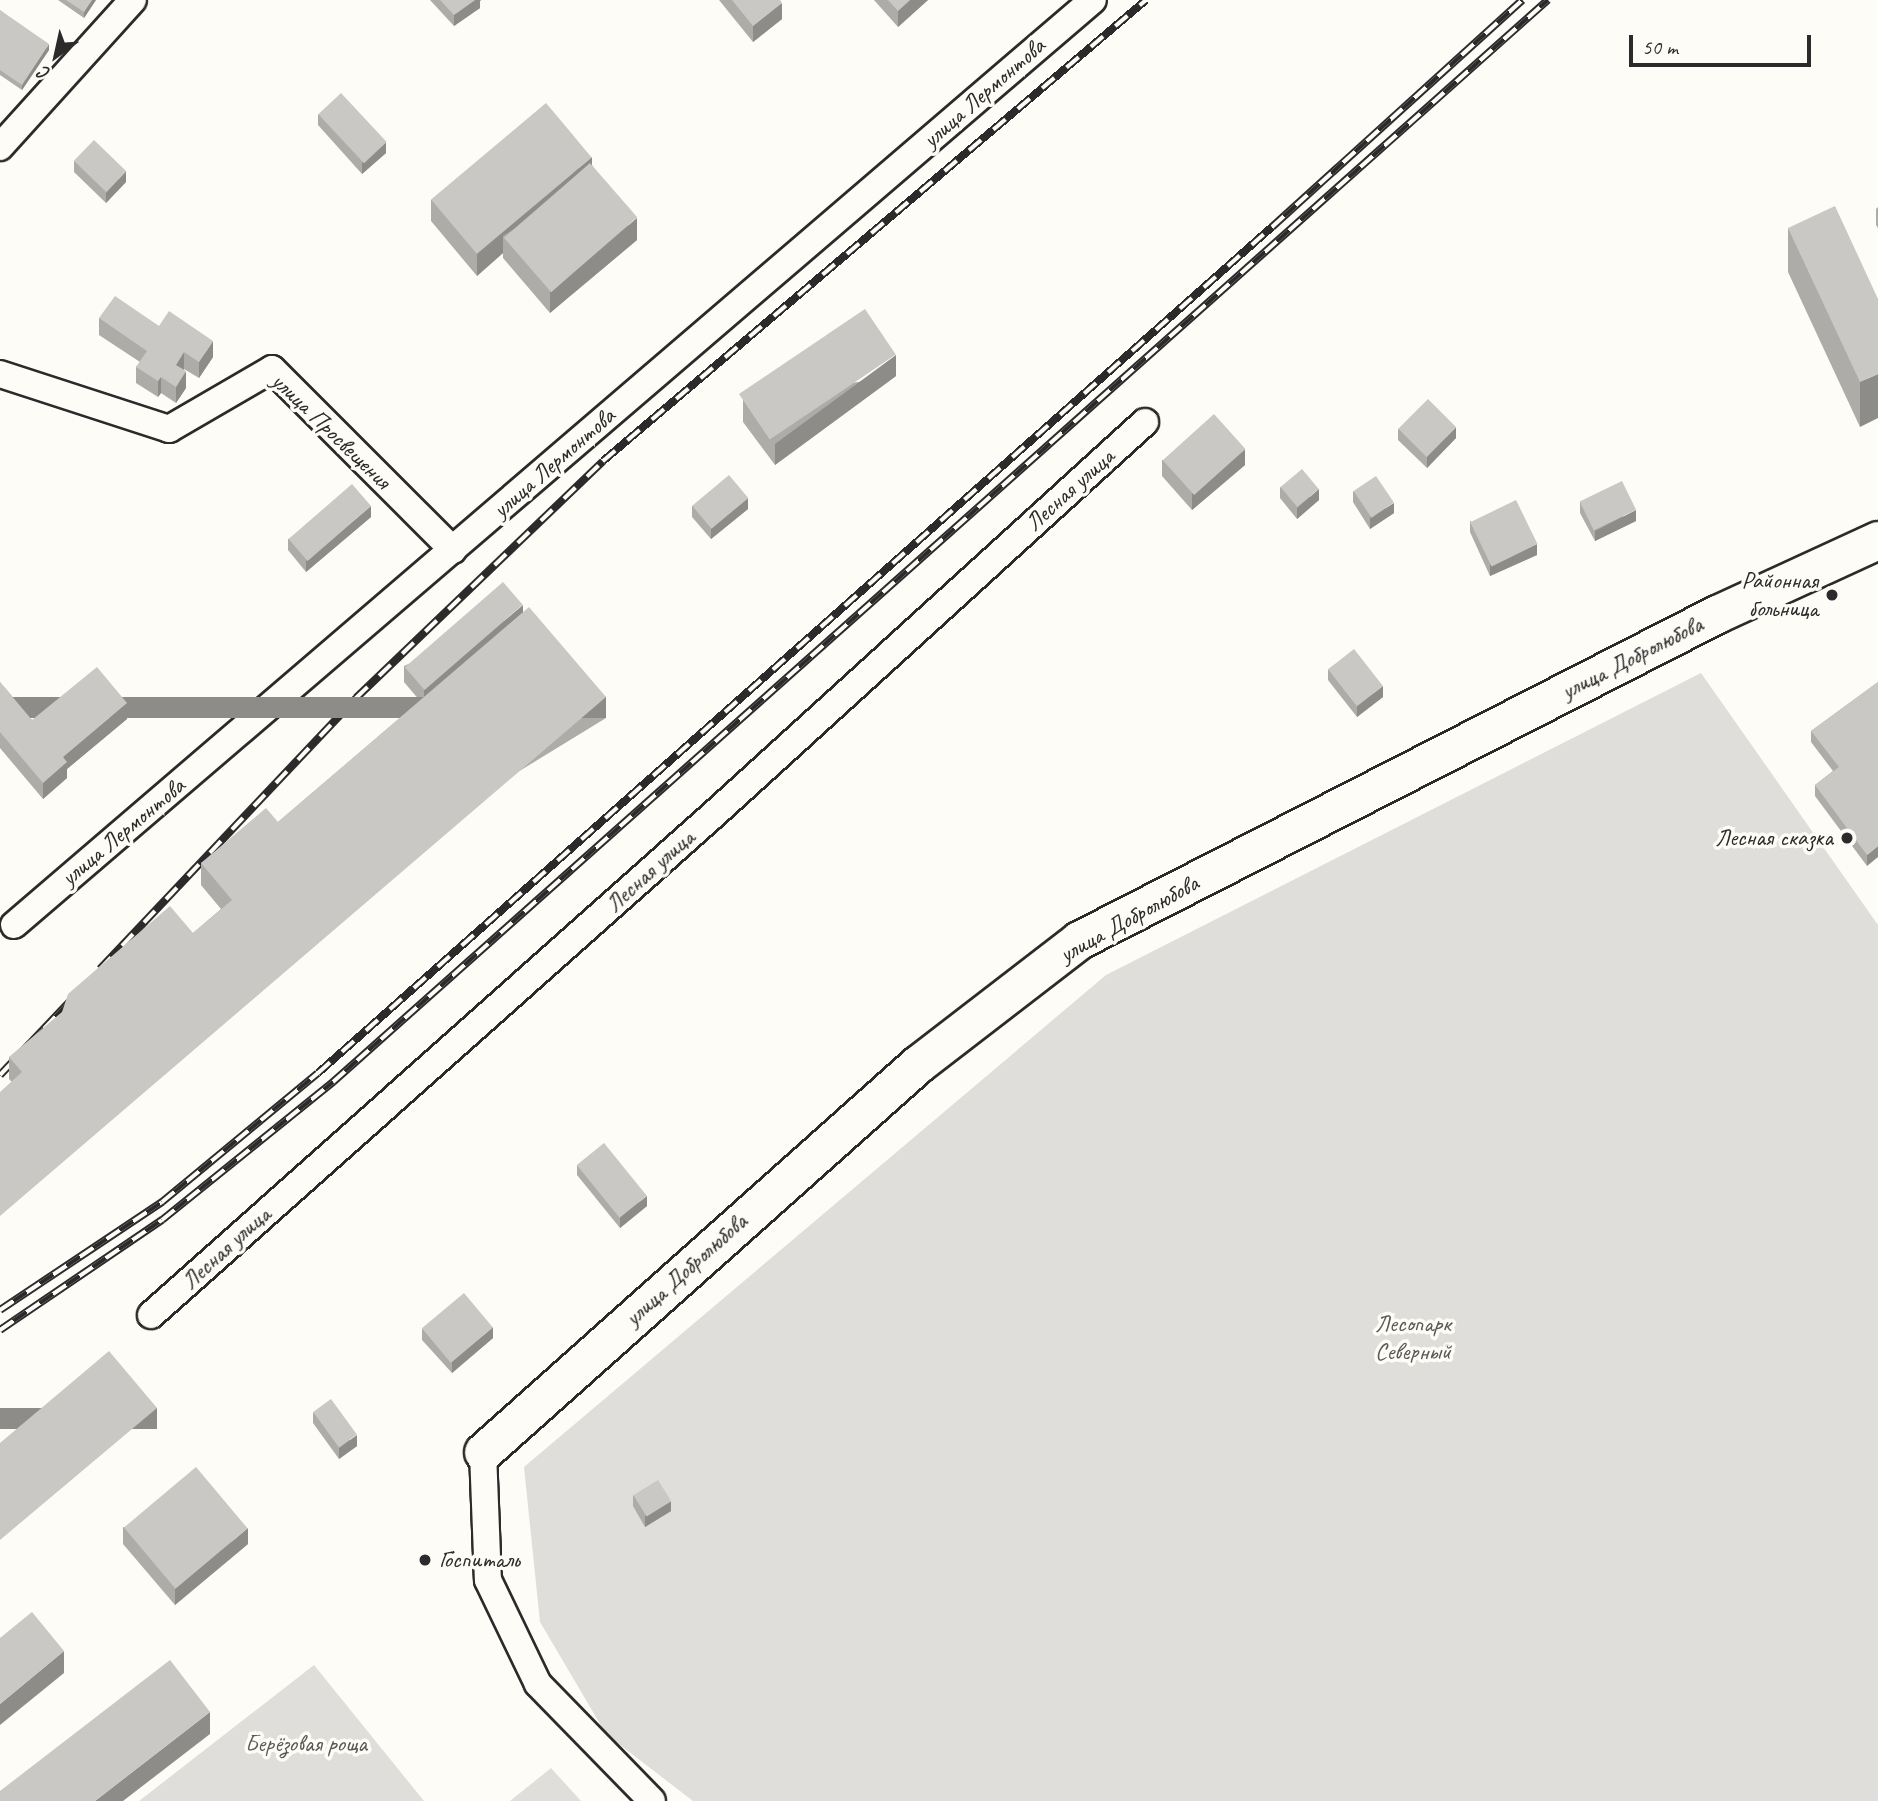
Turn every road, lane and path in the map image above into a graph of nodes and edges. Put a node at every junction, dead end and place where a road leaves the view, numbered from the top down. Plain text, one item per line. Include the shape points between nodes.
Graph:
1 (132, 0) edge
2 (1093, 0) edge
3 (0, 147) edge
4 (0, 374) edge
5 (1145, 422) dead end
6 (1878, 540) edge
7 (453, 550) junction
8 (14, 925) dead end
9 (151, 1315) dead end
10 (483, 1452) joint
11 (652, 1801) edge

1 - 3 street
2 - 7 street, улица Лермонтова
4 - 7 street, улица Просвещения via 169,429 272,369
5 - 9 street, Лесная улица via 713,815
6 - 10 street, улица Добролюбова via 1717,614 1079,940 918,1064
7 - 8 street, улица Лермонтова
10 - 11 street via 488,1580 538,1684

